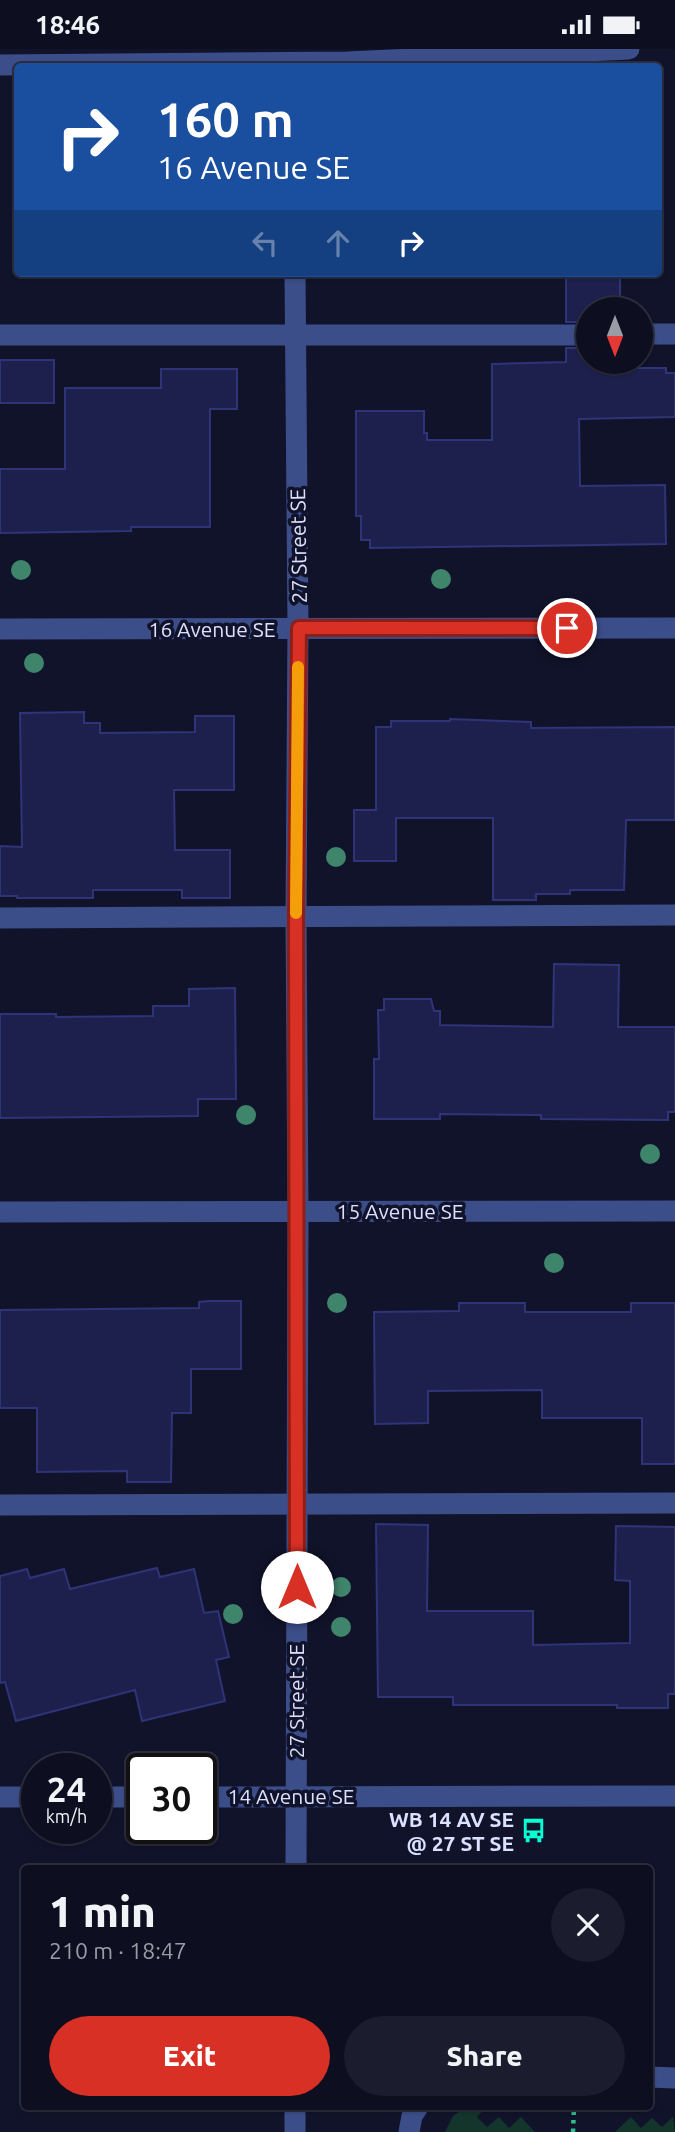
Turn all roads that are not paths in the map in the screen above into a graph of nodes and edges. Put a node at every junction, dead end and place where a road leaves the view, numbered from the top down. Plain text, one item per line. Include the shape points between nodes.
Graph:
1 (629, 49) edge
2 (295, 60) edge
3 (118, 63) edge
4 (295, 277) edge
5 (653, 334) edge
6 (675, 334) edge
7 (0, 335) edge
8 (576, 335) edge
9 (296, 336) junction
10 (299, 628) junction
11 (675, 628) edge
12 (0, 629) edge
13 (675, 915) edge
14 (296, 916) junction
15 (0, 918) edge
16 (675, 1211) edge
17 (0, 1212) edge
18 (298, 1212) junction
19 (675, 1503) edge
20 (0, 1505) edge
21 (297, 1505) junction
22 (296, 1796) junction
23 (675, 1796) edge
24 (0, 1797) edge
25 (21, 1797) edge
26 (217, 1797) edge
27 (296, 1865) edge
28 (653, 2077) edge
29 (675, 2078) edge
30 (295, 2110) edge
31 (408, 2110) edge
32 (416, 2110) edge
33 (295, 2132) edge
34 (409, 2132) edge

1 - 2 street
2 - 3 street
4 - 9 street, 27 Street SE
5 - 6 street
7 - 9 street
8 - 9 street
9 - 10 street, 27 Street SE
10 - 11 street, 16 Avenue SE
10 - 12 street, 16 Avenue SE
10 - 14 street, 27 Street SE
13 - 14 street
14 - 15 street
14 - 18 street, 27 Street SE
16 - 18 street, 15 Avenue SE
17 - 18 street, 15 Avenue SE
18 - 21 street, 27 Street SE
19 - 21 street
20 - 21 street
21 - 22 street, 27 Street SE
22 - 23 street, 14 Avenue SE
22 - 26 street, 14 Avenue SE
22 - 27 street, 27 Street SE
24 - 25 street
28 - 29 street
30 - 33 street
31 - 34 street
32 - 34 street

